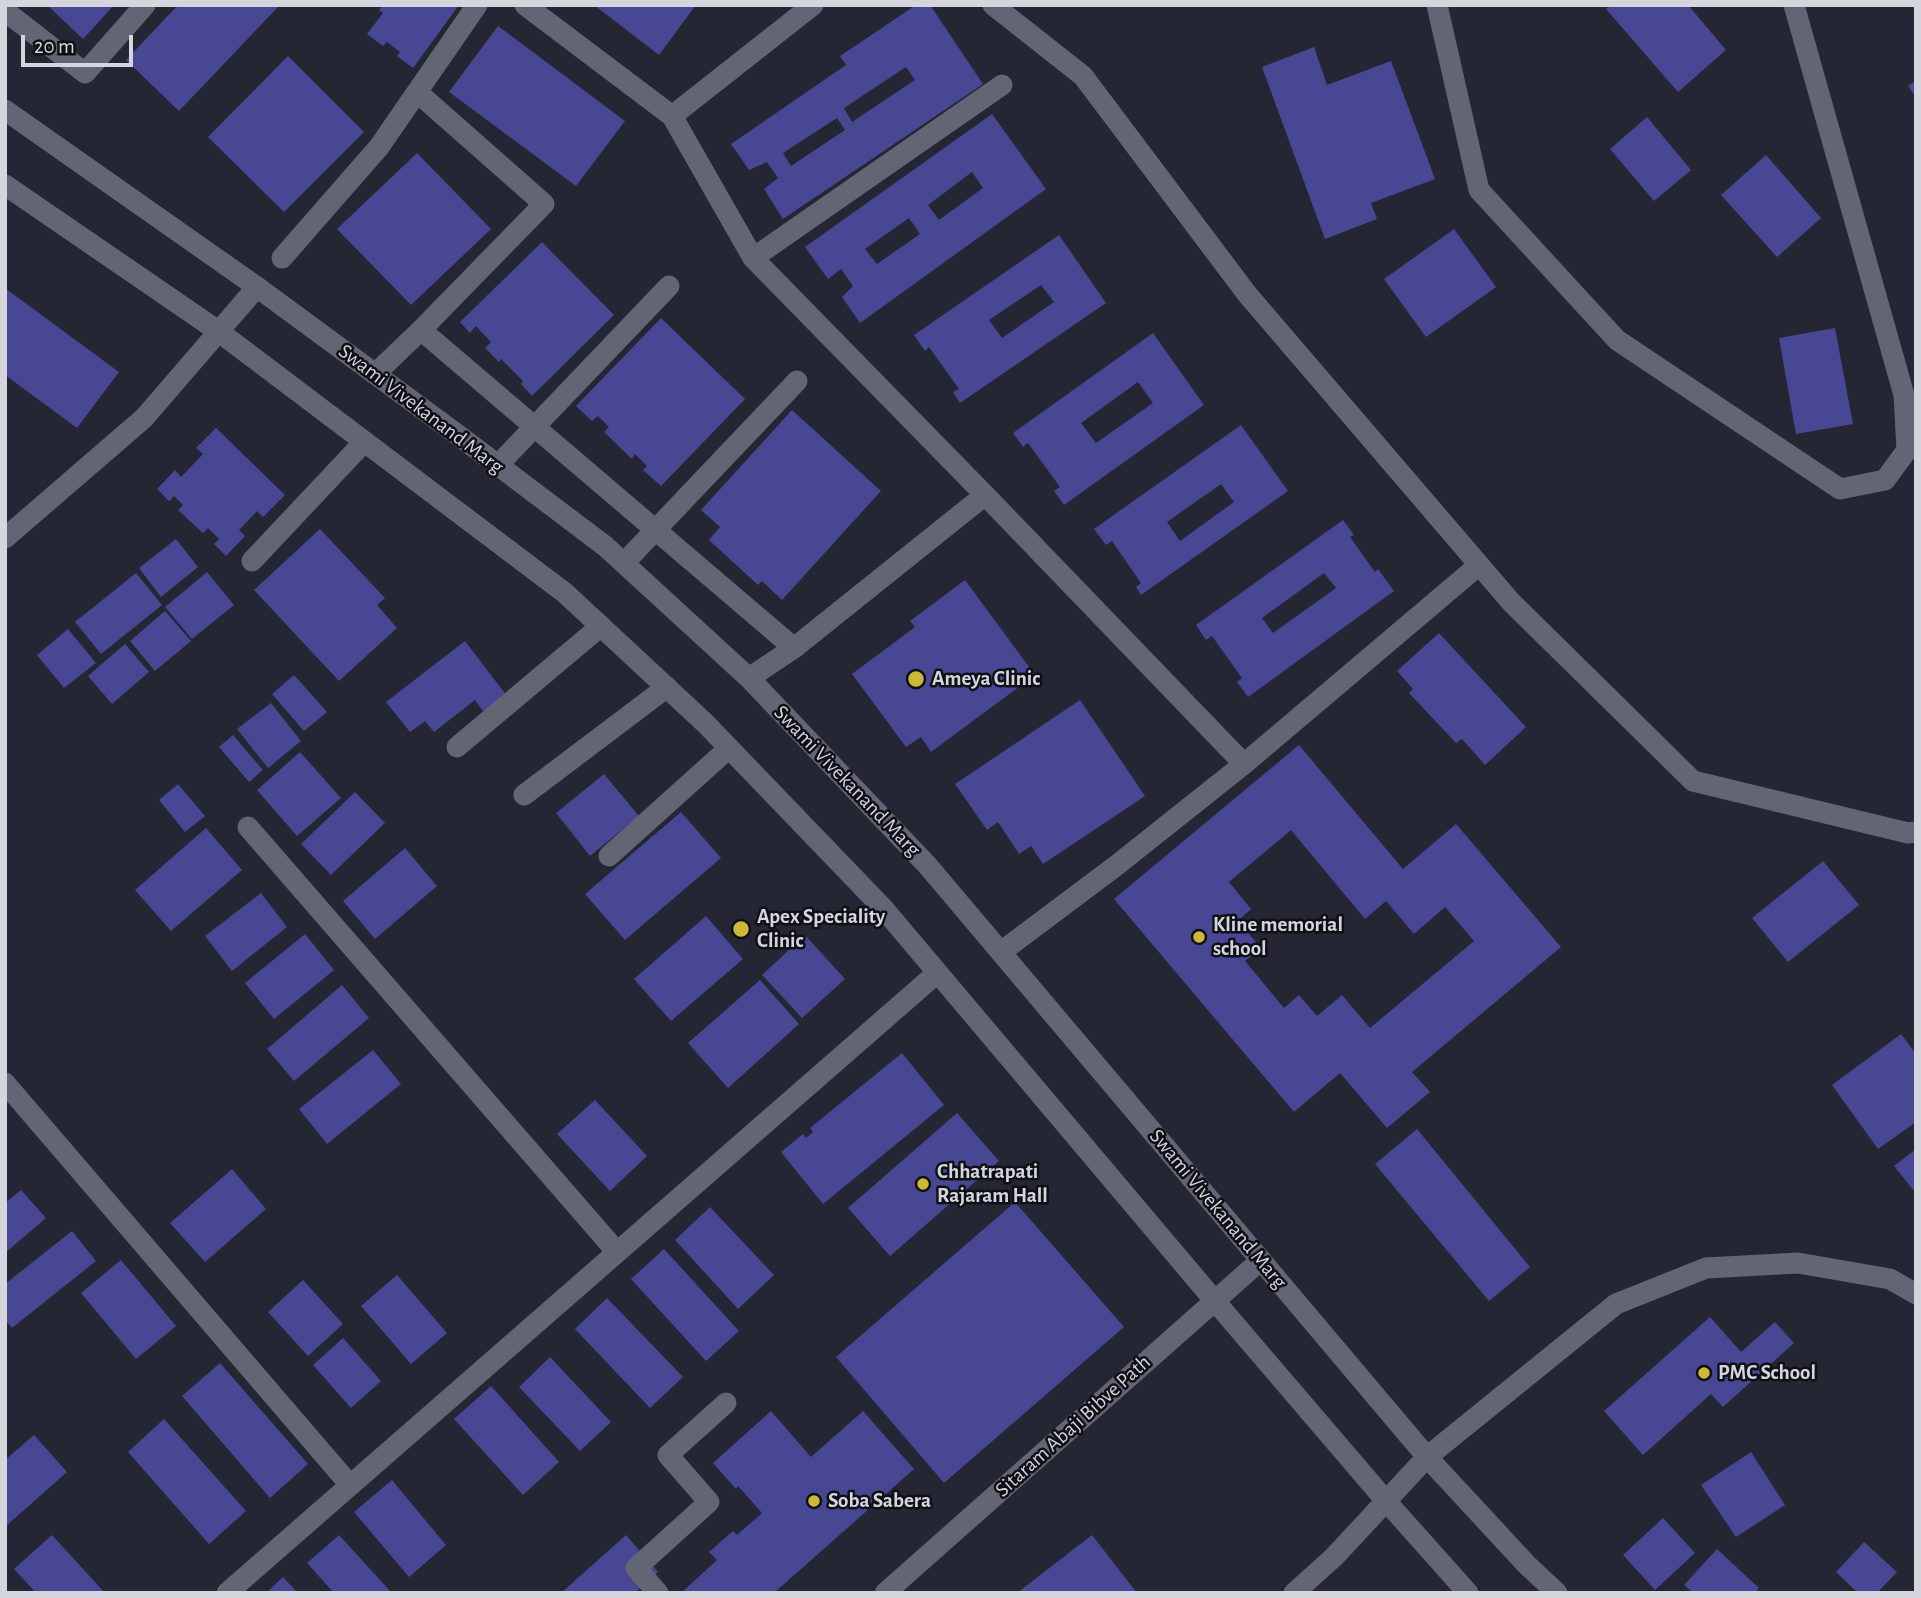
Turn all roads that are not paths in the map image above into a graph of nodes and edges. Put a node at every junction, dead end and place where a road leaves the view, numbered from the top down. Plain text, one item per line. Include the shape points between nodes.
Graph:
1 (145, 5) edge
2 (477, 5) edge
3 (525, 5) edge
4 (813, 5) edge
5 (993, 5) edge
6 (1437, 5) edge
7 (1794, 5) edge
8 (5, 11) edge
9 (1002, 85) dead end
10 (417, 92) junction
11 (5, 110) edge
12 (673, 116) junction
13 (5, 185) edge
14 (282, 258) dead end
15 (753, 258) junction
16 (669, 286) dead end
17 (257, 287) junction
18 (421, 330) junction
19 (218, 331) junction
20 (375, 374) junction
21 (797, 381) dead end
22 (534, 426) junction
23 (364, 442) junction
24 (498, 465) junction
25 (985, 495) junction
26 (656, 529) junction
27 (5, 538) edge
28 (252, 561) dead end
29 (624, 564) junction
30 (1479, 565) junction
31 (601, 626) junction
32 (794, 648) junction
33 (749, 678) junction
34 (667, 687) junction
35 (457, 747) dead end
36 (729, 748) junction
37 (1244, 764) junction
38 (524, 795) dead end
39 (248, 827) dead end
40 (1916, 832) edge
41 (609, 856) dead end
42 (1001, 952) junction
43 (937, 973) junction
44 (5, 1083) edge
45 (617, 1252) junction
46 (1261, 1259) junction
47 (1916, 1272) edge
48 (1890, 1279) junction
49 (1916, 1294) edge
50 (1214, 1300) junction
51 (726, 1403) dead end
52 (1427, 1457) junction
53 (350, 1485) junction
54 (1386, 1501) junction
55 (227, 1593) edge
56 (658, 1593) edge
57 (885, 1593) edge
58 (1294, 1593) edge
59 (1468, 1593) edge
60 (1557, 1593) edge

1 - 8 street via 85,73
2 - 10 street
3 - 12 street
4 - 12 street
5 - 30 street via 1083,76 1247,294
6 - 7 street via 1479,190 1616,340 1840,489 1885,480 1907,450 1904,395
9 - 15 street
10 - 14 street via 379,147
10 - 18 street via 544,204
11 - 17 street, Swami Vivekanand Marg
12 - 15 street
13 - 19 street
15 - 25 street
16 - 22 street
17 - 19 street
17 - 20 street, Swami Vivekanand Marg
18 - 20 street
18 - 22 street
19 - 23 street
19 - 27 street via 144,418
20 - 24 street, Swami Vivekanand Marg
21 - 26 street
22 - 24 street
22 - 26 street
23 - 28 street
23 - 31 street via 565,593
24 - 29 street, Swami Vivekanand Marg
25 - 32 street
25 - 37 street
26 - 29 street
26 - 32 street
29 - 33 street, Swami Vivekanand Marg
30 - 37 street
30 - 40 street via 1693,781 1908,834
31 - 34 street
31 - 35 street
32 - 33 street
33 - 42 street, Swami Vivekanand Marg via 928,866
34 - 36 street
34 - 38 street
36 - 41 street
36 - 43 street via 883,908
37 - 42 street
39 - 45 street
42 - 46 street, Swami Vivekanand Marg
43 - 45 street
43 - 50 street
44 - 53 street
45 - 53 street
46 - 50 street, Sitaram Abaji Bibve Path
46 - 52 street, Swami Vivekanand Marg
47 - 48 street
48 - 49 street
48 - 52 street via 1798,1262 1706,1268 1616,1304
50 - 54 street
50 - 57 street, Sitaram Abaji Bibve Path
51 - 56 street via 668,1455 709,1502 636,1568
52 - 54 street
52 - 60 street, Swami Vivekanand Marg
53 - 55 street
54 - 58 street
54 - 59 street

